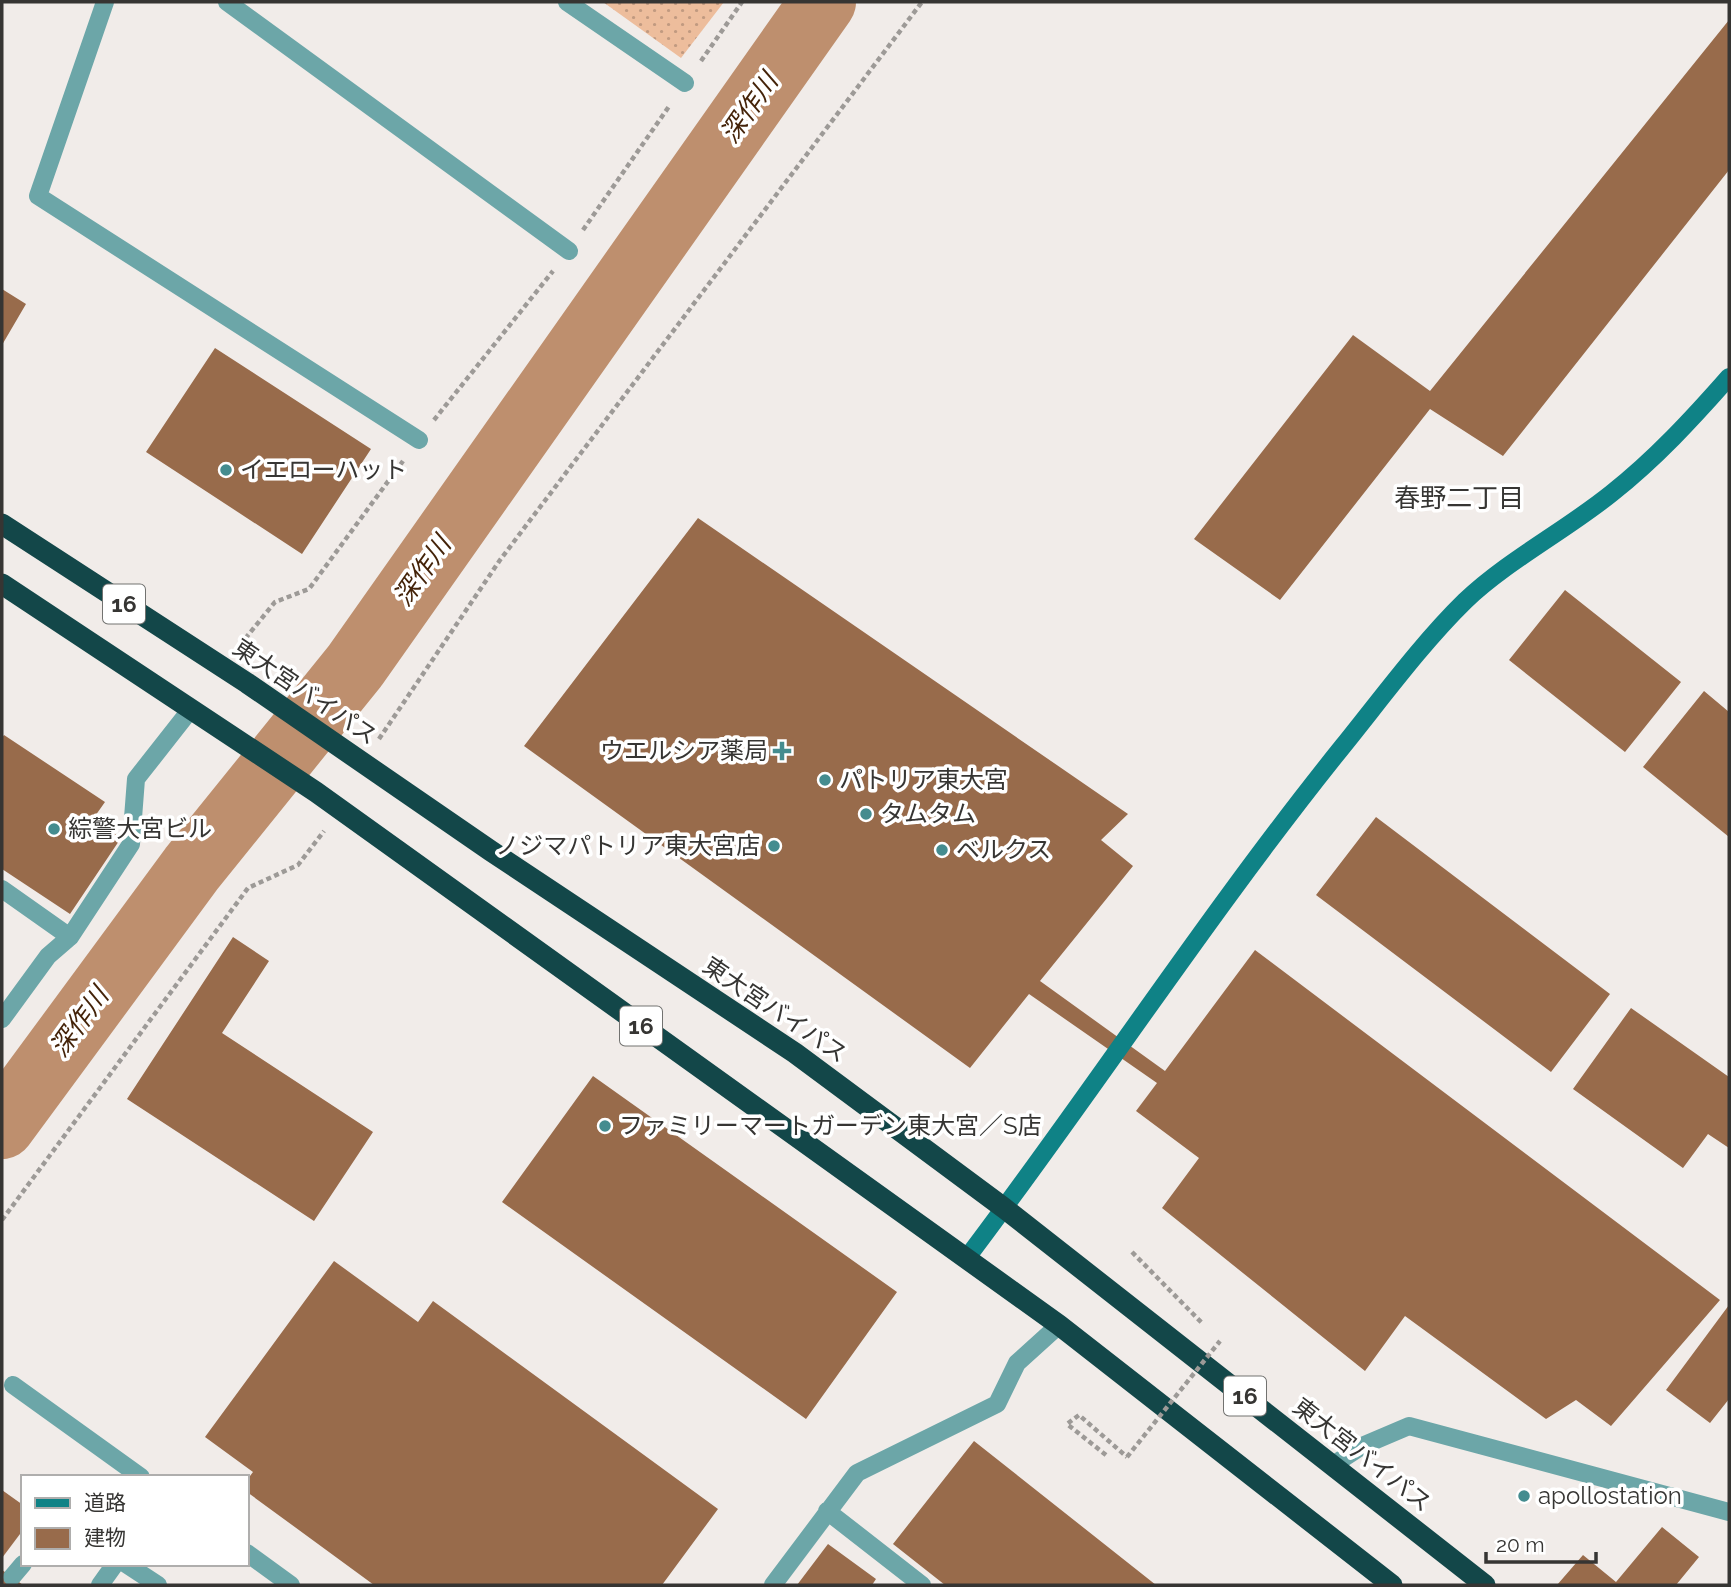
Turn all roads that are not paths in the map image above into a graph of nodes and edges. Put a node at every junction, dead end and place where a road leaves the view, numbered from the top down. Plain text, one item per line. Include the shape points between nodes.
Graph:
1 (105, 2) edge
2 (228, 2) edge
3 (567, 2) edge
4 (685, 83) road end
5 (569, 251) road end
6 (1729, 377) edge
7 (419, 440) road end
8 (2, 524) edge
9 (2, 584) edge
10 (191, 709) junction
11 (2, 889) edge
12 (70, 937) junction
13 (2, 1019) edge
14 (1004, 1208) junction
15 (966, 1259) junction
16 (1059, 1325) junction
17 (13, 1385) dead end
18 (1333, 1465) junction
19 (138, 1475) edge
20 (827, 1511) junction
21 (1729, 1512) edge
22 (248, 1554) edge
23 (114, 1566) edge
24 (130, 1566) edge
25 (100, 1585) edge
26 (158, 1585) edge
27 (291, 1585) edge
28 (772, 1585) edge
29 (922, 1585) edge
30 (1392, 1585) edge
31 (1485, 1585) edge

1 - 7 street via 38,196
2 - 5 street
3 - 4 street
6 - 14 street via 1683,429 1612,493 1465,601 1413,660 1241,879
8 - 14 highway, 東大宮バイパス / 16 via 247,683 794,1053
9 - 10 highway, 16
10 - 12 street via 136,779 131,844
10 - 15 highway, 16 via 316,792
11 - 12 street
12 - 13 street via 48,956
14 - 15 street
14 - 18 highway, 東大宮バイパス / 16
15 - 16 highway, 16
16 - 20 street via 1017,1363 997,1404 857,1473
16 - 30 highway, 16
17 - 19 street
18 - 21 street via 1362,1446 1409,1426
18 - 31 highway, 東大宮バイパス / 16
20 - 28 street
20 - 29 street
22 - 27 street
23 - 25 street
24 - 26 street

